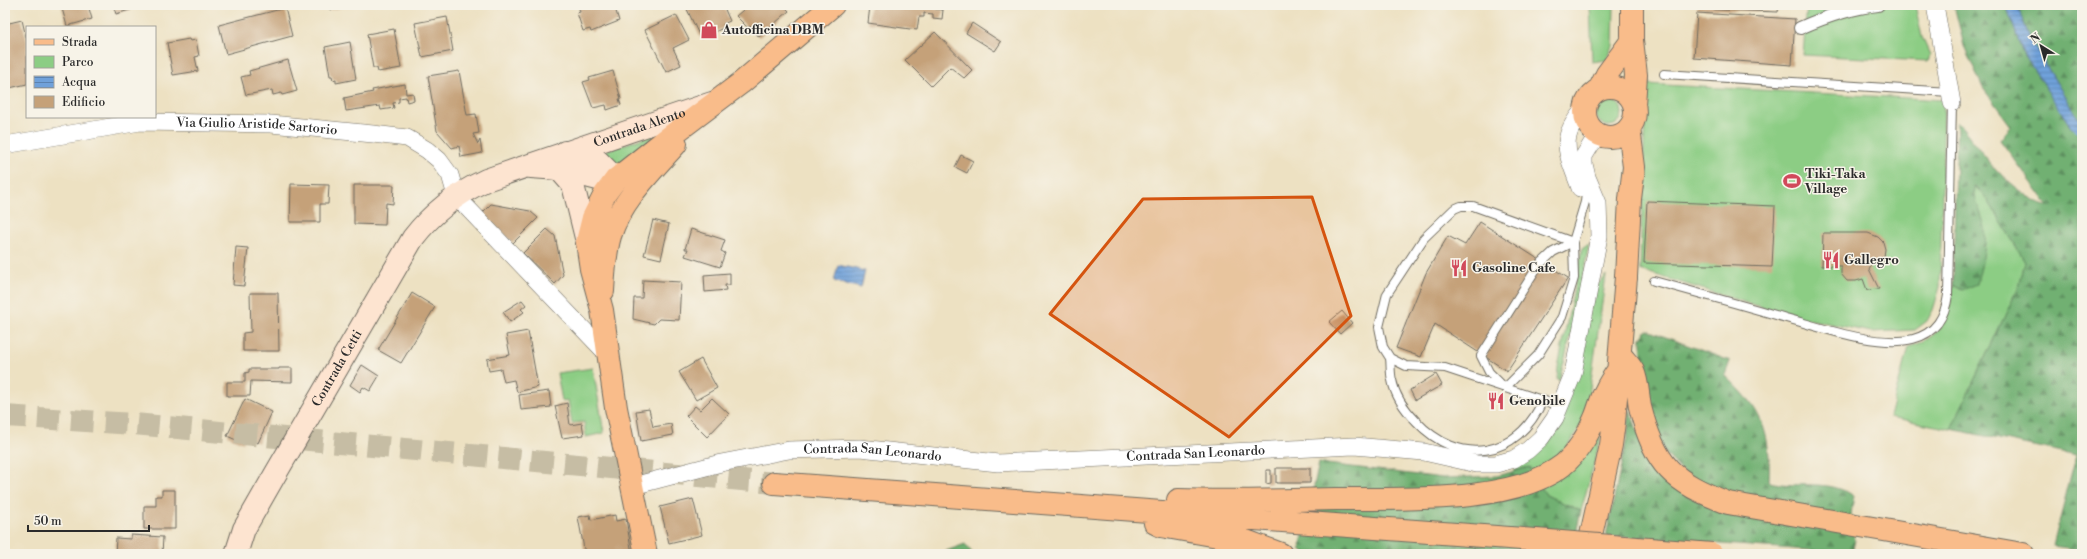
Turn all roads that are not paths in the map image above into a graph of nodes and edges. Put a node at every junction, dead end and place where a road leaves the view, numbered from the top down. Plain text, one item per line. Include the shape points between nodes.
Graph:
1 (833, 5) edge
2 (1632, 5) edge
3 (1878, 5) edge
4 (1935, 5) edge
5 (1800, 28) dead end
6 (1632, 40) junction
7 (1664, 74) dead end
8 (1600, 88) junction
9 (1951, 97) junction
10 (715, 102) junction
11 (1634, 105) junction
12 (1585, 108) junction
13 (1614, 134) junction
14 (5, 145) edge
15 (562, 161) junction
16 (652, 171) junction
17 (1588, 177) junction
18 (616, 179) junction
19 (456, 196) junction
20 (1585, 202) junction
21 (620, 212) junction
22 (1599, 236) junction
23 (587, 242) junction
24 (1573, 242) junction
25 (1654, 281) dead end
26 (602, 310) junction
27 (609, 356) junction
28 (1390, 358) junction
29 (1619, 362) junction
30 (1505, 388) junction
31 (1543, 400) junction
32 (1560, 406) junction
33 (774, 483) tunnel mouth
34 (633, 486) junction
35 (1127, 510) junction
36 (1591, 534) dead end
37 (1536, 540) junction
38 (236, 554) edge
39 (646, 554) edge
40 (1281, 554) edge
41 (1515, 554) edge
42 (1712, 554) edge
43 (2023, 554) edge

1 - 10 main road
2 - 6 main road
3 - 5 street via 1854,8
4 - 9 street
6 - 8 main road
6 - 11 main road via 1636,75
7 - 9 lane
8 - 11 main road via 1617,87 1625,91
8 - 12 main road via 1593,93
9 - 25 lane via 1948,295 1942,319 1926,335 1897,341 1847,334
10 - 15 main road, Contrada Alento
10 - 16 main road
10 - 18 main road
11 - 13 main road via 1635,113
12 - 13 main road via 1590,128
12 - 20 street via 1570,126 1566,144
13 - 17 street, Contrada San Leonardo via 1592,143 1584,156
13 - 29 main road via 1630,199
14 - 19 street, Via Giulio Aristide Sartorio via 140,122 271,124 373,134 407,138 427,150 439,160 450,175
15 - 18 main road, Contrada Alento via 598,161
15 - 19 main road, Contrada Alento via 521,167 486,180
15 - 23 main road via 573,185
16 - 18 main road via 635,177
16 - 21 main road
17 - 20 lane
17 - 22 street, Contrada San Leonardo via 1598,203
18 - 21 main road via 622,194
18 - 23 main road via 599,206
19 - 27 street
19 - 38 main road, Contrada Cetti via 433,214 413,238 244,529
20 - 22 street
20 - 24 lane
21 - 26 main road via 608,244
22 - 32 street, Contrada San Leonardo via 1573,374
23 - 26 main road
24 - 28 lane via 1473,206 1454,209 1424,238 1387,294 1379,335 1382,347
24 - 30 lane via 1574,278 1562,317 1538,355
24 - 30 lane via 1553,252 1538,266 1481,356 1489,372
26 - 27 main road
27 - 34 main road via 616,408
28 - 30 lane via 1406,366 1444,368
28 - 31 lane via 1392,381 1399,399 1410,415 1427,433 1446,445 1471,452 1489,450 1505,444 1518,435 1536,415
29 - 35 main road via 1585,439 1554,471 1524,485 1434,498 1236,501 1161,499
29 - 36 main road via 1611,445
29 - 43 main road via 1633,371 1650,439 1666,467 1676,478 1702,492 1728,503
30 - 31 lane
31 - 32 lane
32 - 34 street, Contrada San Leonardo via 1548,428 1528,450 1514,459 1496,464 1477,464 1424,452 1354,446 998,463 860,448 789,450 721,463
33 - 35 main road
34 - 39 main road
35 - 37 main road
35 - 40 main road via 1161,526 1246,541
37 - 41 main road
37 - 42 main road, bridge

